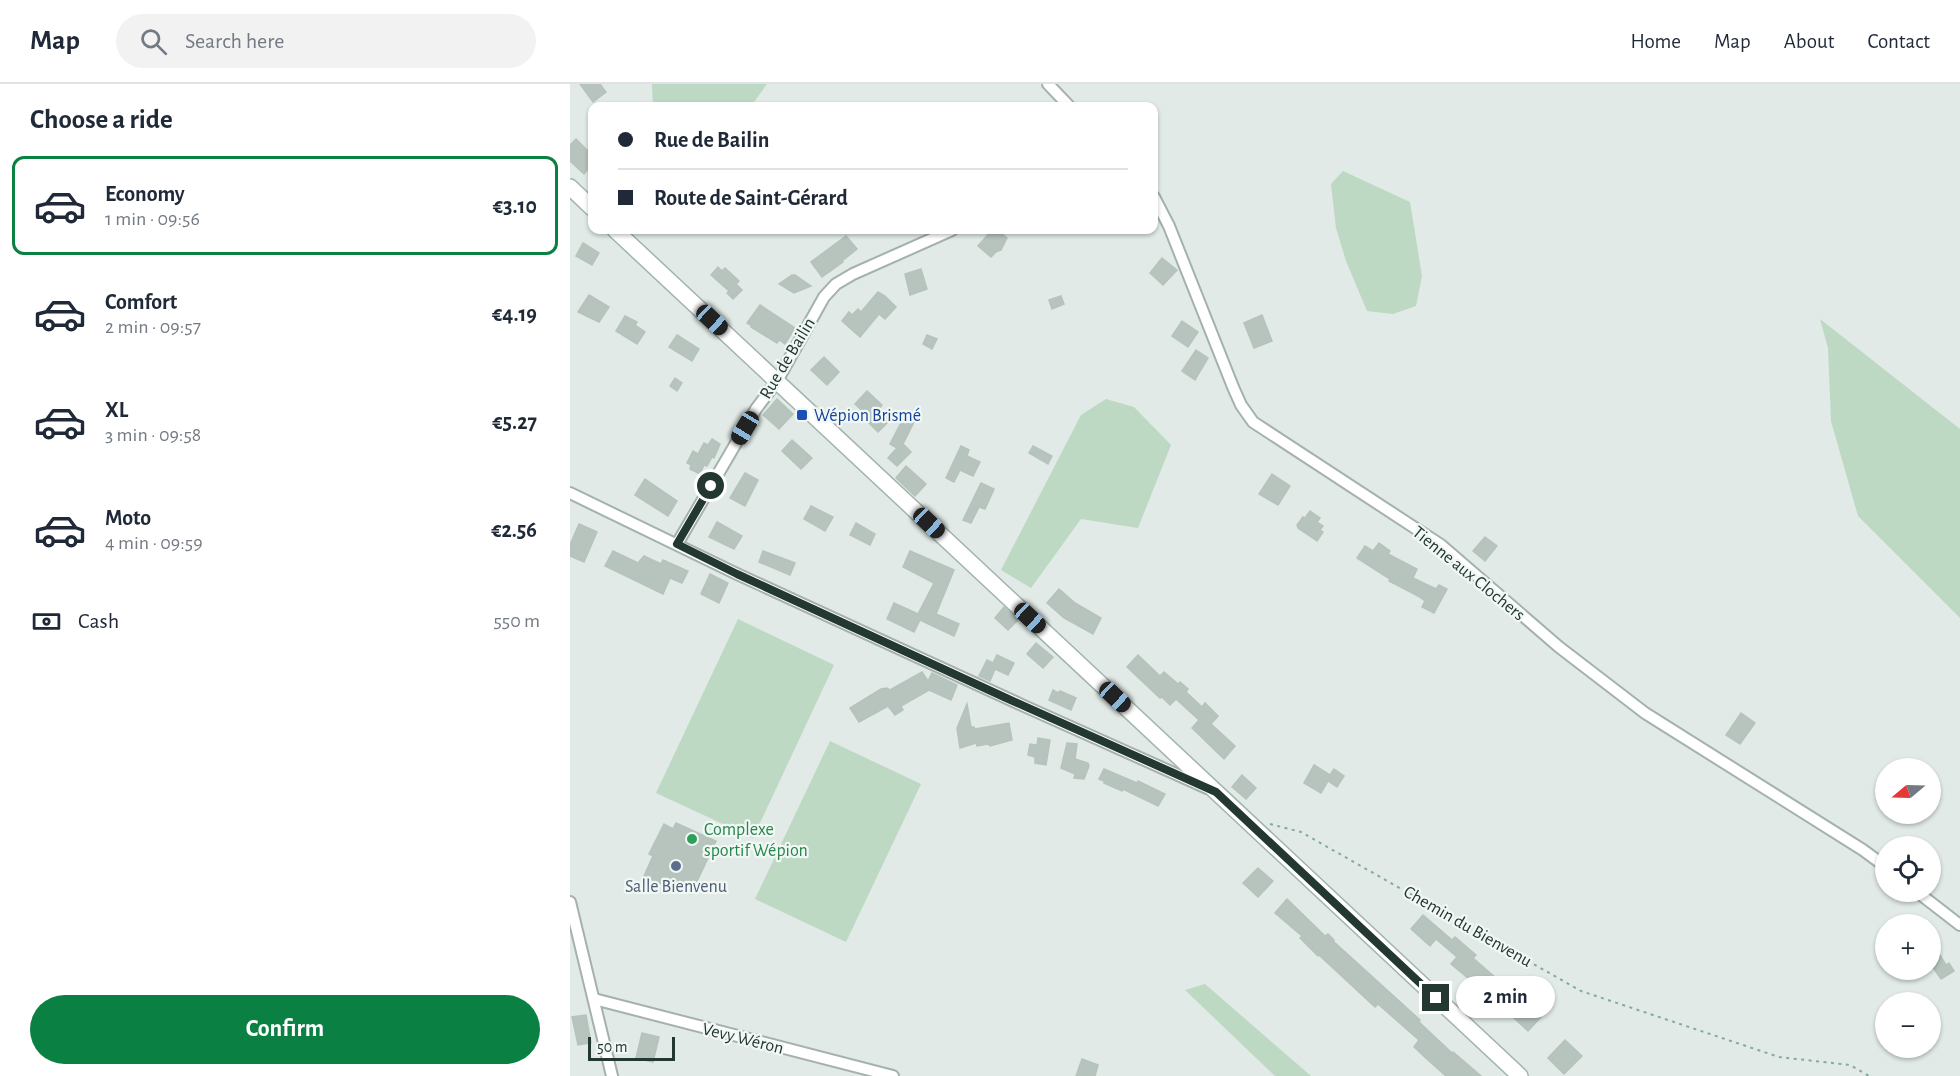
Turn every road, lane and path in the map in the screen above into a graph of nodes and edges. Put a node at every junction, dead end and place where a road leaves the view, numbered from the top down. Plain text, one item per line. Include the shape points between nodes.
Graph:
1 (1048, 84) edge
2 (1065, 102) edge
3 (570, 187) edge
4 (588, 204) edge
5 (1158, 205) edge
6 (619, 234) edge
7 (943, 234) edge
8 (777, 381) junction
9 (570, 493) edge
10 (677, 544) junction
11 (1216, 792) junction
12 (1241, 816) junction
13 (1875, 859) edge
14 (570, 902) edge
15 (1930, 902) edge
16 (1960, 925) edge
17 (594, 999) junction
18 (612, 1076) edge
19 (893, 1076) edge
20 (1520, 1076) edge
21 (1869, 1076) edge

1 - 2 street
3 - 4 main road
5 - 13 street, Tienne aux Clochers via 1233,387 1253,422 1441,544 1559,647 1645,712
6 - 8 main road
7 - 8 street, Rue de Bailin via 836,284 816,309
8 - 10 street, Rue de Bailin via 756,409
8 - 11 main road
9 - 10 street
10 - 11 street
11 - 12 main road
12 - 20 main road
12 - 21 path, Chemin du Bienvenu via 1301,832 1581,991 1779,1057 1850,1065
14 - 17 street
15 - 16 street
17 - 18 street
17 - 19 street, Vevy Wéron

